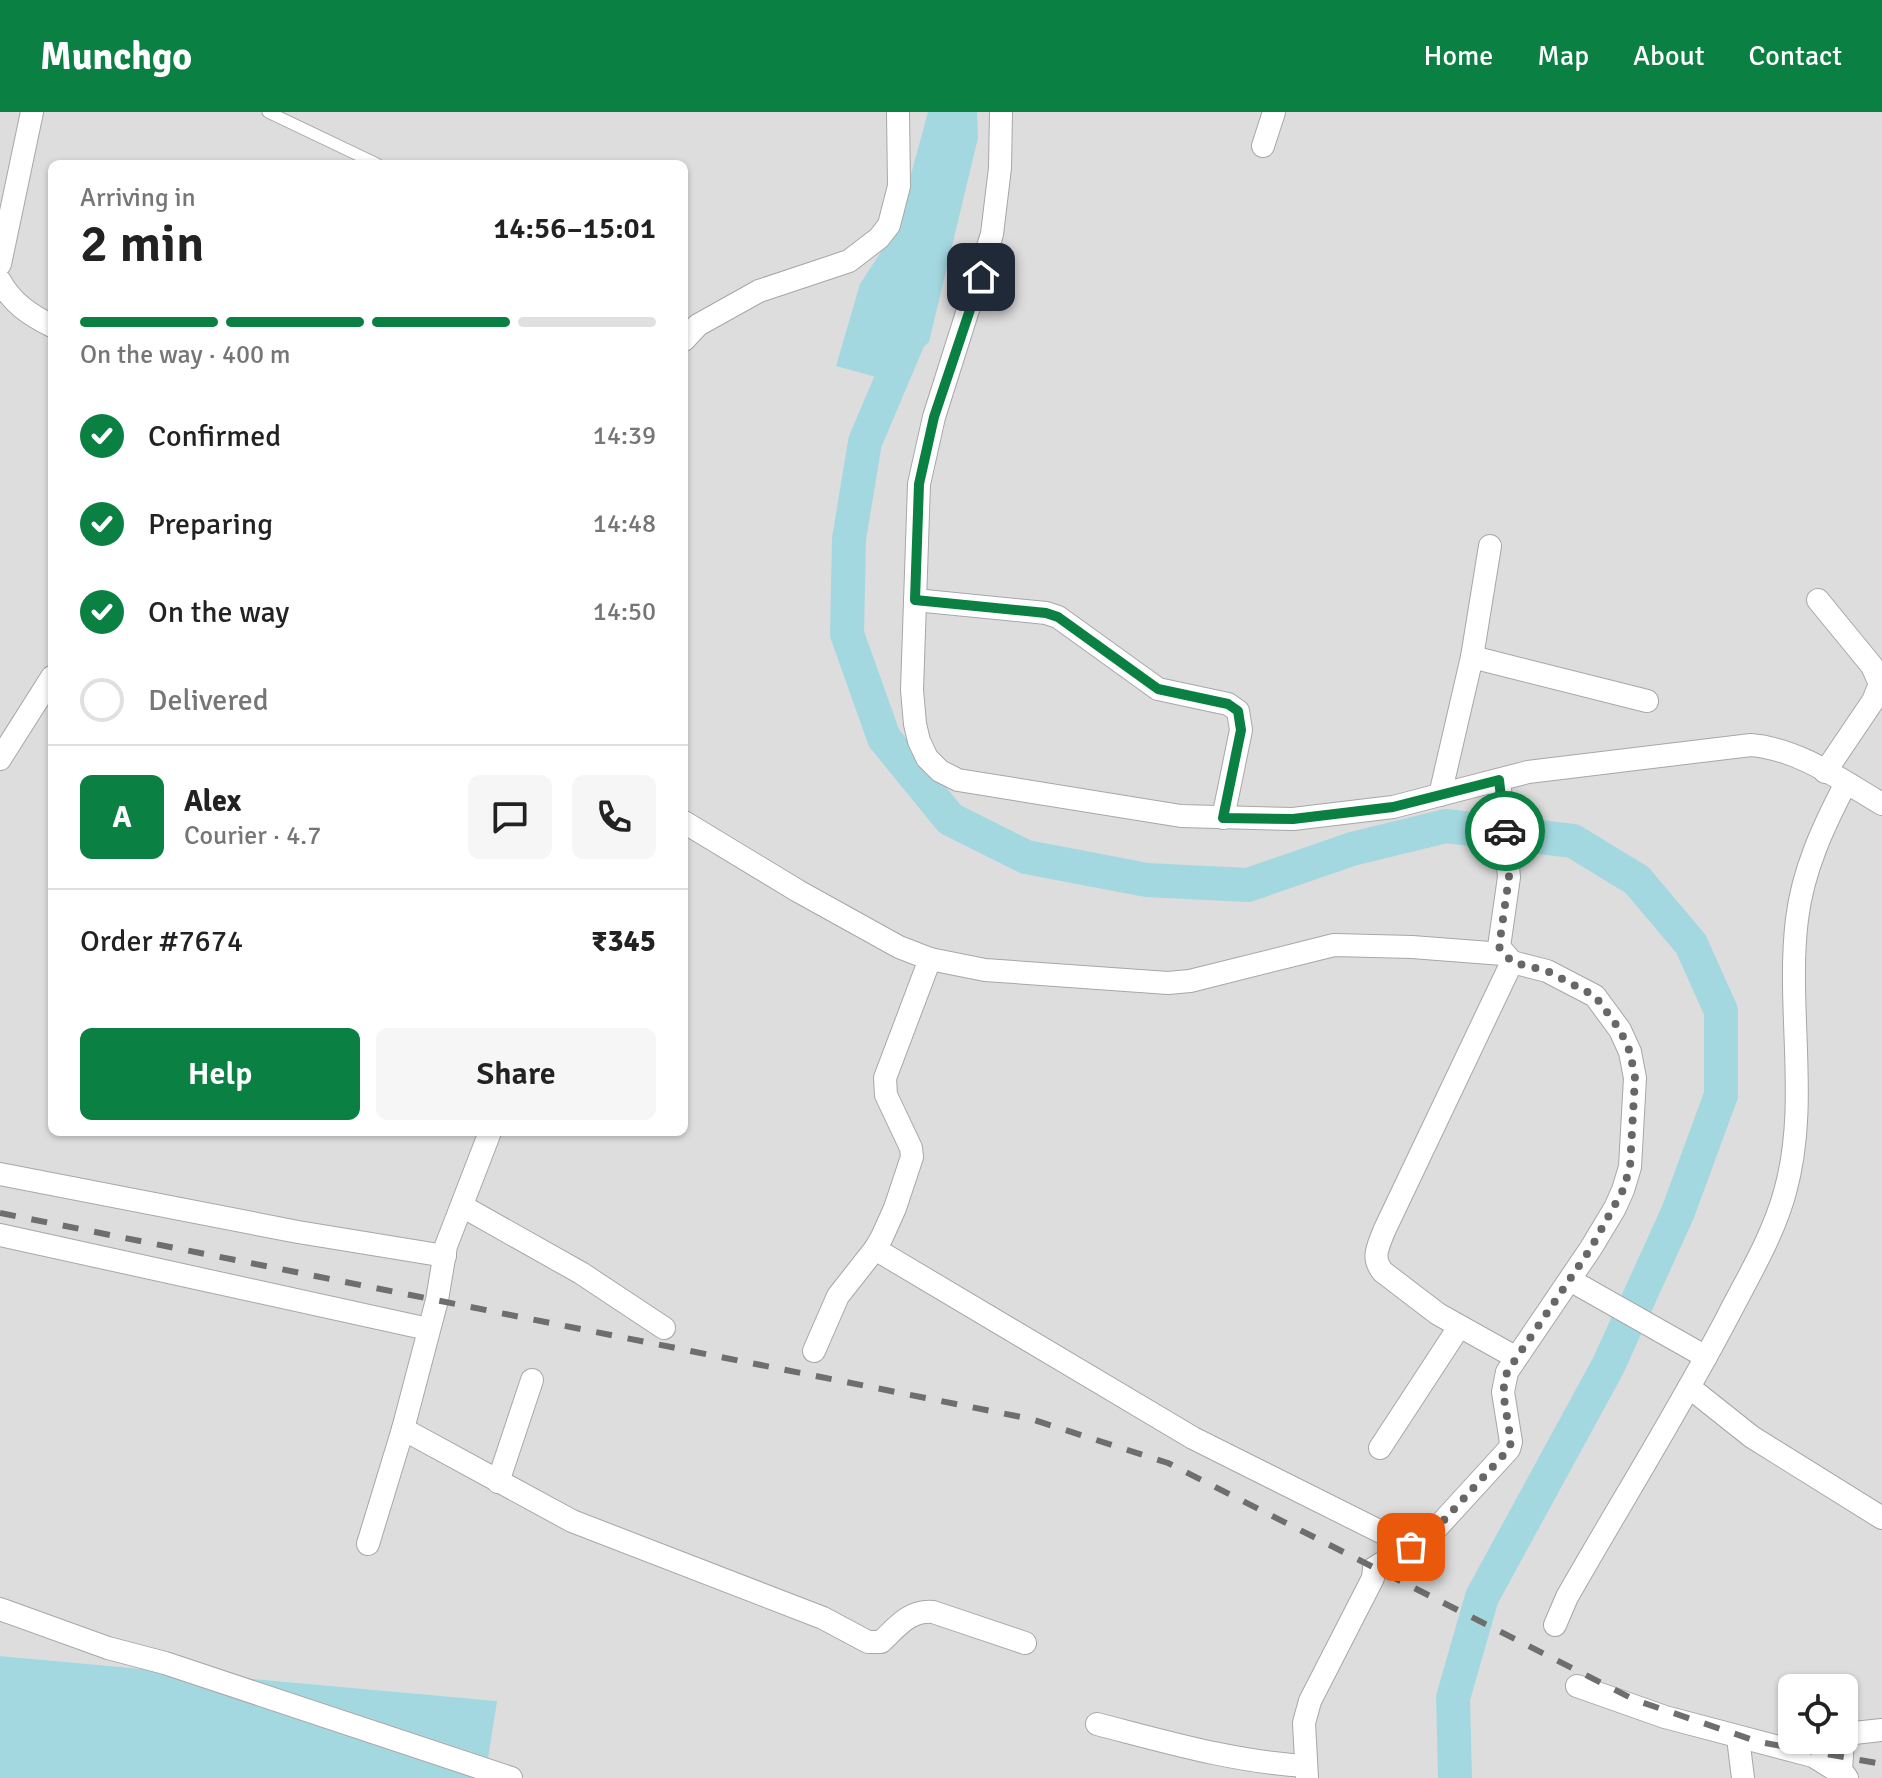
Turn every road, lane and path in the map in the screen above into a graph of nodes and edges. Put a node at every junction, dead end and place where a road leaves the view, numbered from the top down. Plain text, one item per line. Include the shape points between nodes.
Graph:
1 (32, 112) edge
2 (268, 112) edge
3 (898, 112) edge
4 (1001, 112) edge
5 (1274, 112) edge
6 (1263, 146) dead end
7 (369, 160) edge
8 (1, 255) edge
9 (2, 301) edge
10 (48, 324) edge
11 (688, 336) edge
12 (1490, 546) dead end
13 (915, 600) junction
14 (1818, 600) dead end
15 (1472, 657) junction
16 (48, 683) edge
17 (1647, 701) dead end
18 (0, 759) edge
19 (1825, 772) junction
20 (1499, 780) junction
21 (1846, 783) junction
22 (1440, 795) junction
23 (1882, 804) edge
24 (1223, 818) junction
25 (688, 824) edge
26 (1508, 958) junction
27 (930, 959) junction
28 (488, 1136) edge
29 (0, 1174) edge
30 (462, 1206) junction
31 (0, 1235) edge
32 (875, 1249) junction
33 (445, 1256) junction
34 (1570, 1280) junction
35 (1459, 1327) junction
36 (664, 1328) dead end
37 (428, 1329) junction
38 (814, 1351) dead end
39 (1515, 1357) junction
40 (1706, 1357) junction
41 (532, 1380) dead end
42 (1689, 1387) junction
43 (403, 1429) junction
44 (1380, 1448) dead end
45 (498, 1482) junction
46 (1882, 1518) edge
47 (368, 1544) dead end
48 (1411, 1547) junction
49 (0, 1609) edge
50 (1555, 1625) dead end
51 (1025, 1643) dead end
52 (1577, 1686) dead end
53 (1097, 1724) dead end
54 (1882, 1730) edge
55 (1858, 1733) edge
56 (1738, 1738) junction
57 (1844, 1754) edge
58 (1306, 1772) edge
59 (1845, 1776) edge
60 (511, 1778) edge
61 (1743, 1778) edge

1 - 8 street
2 - 7 lane
3 - 11 street via 899,186 889,225 879,238 849,261 759,291
4 - 13 street via 992,234 934,417 919,484
5 - 6 street
9 - 10 street
12 - 15 street
13 - 24 street via 1058,617 1158,689 1228,704 1238,711 1241,730
13 - 24 street via 915,724 927,758 940,771 958,780
14 - 19 street via 1872,666 1880,684
15 - 17 street
15 - 22 street
16 - 18 street
19 - 20 street via 1774,747 1751,745
19 - 21 street
20 - 22 street
20 - 26 street via 1509,877 1499,947
21 - 23 street
21 - 40 street via 1810,859 1797,921 1796,1120 1785,1192 1755,1264
22 - 24 street via 1393,807 1293,819
25 - 27 street via 887,940
26 - 27 street via 1334,945 1168,983 985,970
26 - 34 street via 1595,996 1630,1052 1635,1078 1630,1167 1615,1208
26 - 35 street via 1375,1255 1383,1272
27 - 32 street via 885,1078 886,1095 912,1157
28 - 30 street
29 - 33 street
30 - 33 street
30 - 36 street via 581,1273
31 - 37 street
32 - 38 street via 838,1296
32 - 48 street via 1193,1438
33 - 37 street
34 - 39 street
34 - 40 street
35 - 39 street
35 - 44 street
37 - 43 street
39 - 48 street via 1503,1392 1509,1449 1434,1531
40 - 42 street
41 - 45 street
42 - 46 street via 1752,1437
42 - 50 street
43 - 45 street
43 - 47 street
45 - 51 street via 572,1521 823,1618 868,1642 881,1642 921,1611
48 - 58 street via 1374,1568 1310,1701 1304,1723
49 - 60 street
52 - 56 street
53 - 58 street
54 - 55 street
56 - 59 street via 1813,1756
56 - 61 street
57 - 59 street

